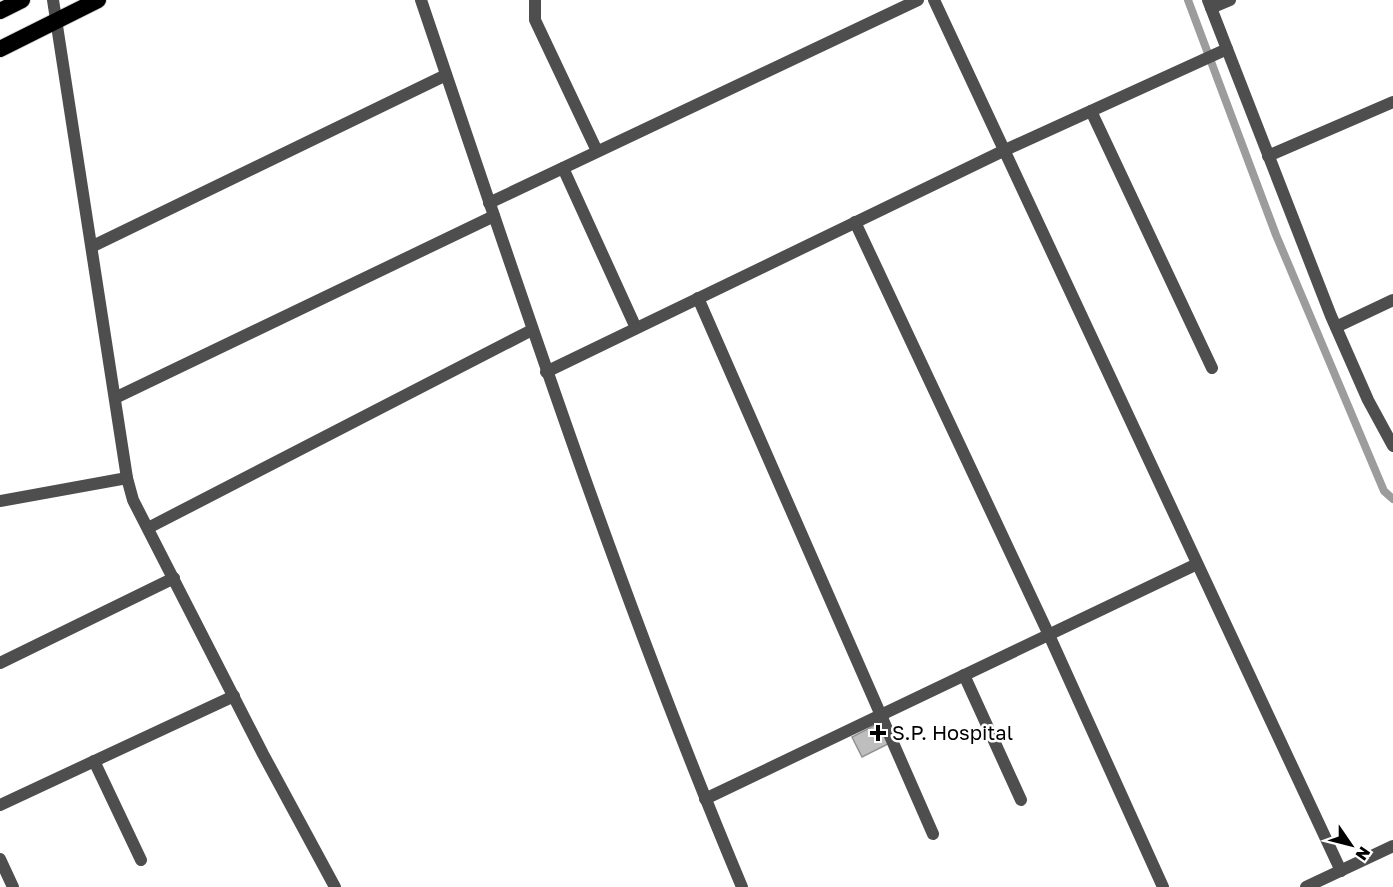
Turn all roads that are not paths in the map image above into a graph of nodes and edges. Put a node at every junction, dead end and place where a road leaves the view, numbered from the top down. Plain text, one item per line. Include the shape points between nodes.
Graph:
1 (22, 0) edge
2 (53, 0) edge
3 (98, 0) edge
4 (421, 0) edge
5 (535, 0) edge
6 (918, 0) edge
7 (934, 0) edge
8 (1230, 0) edge
9 (1209, 4) edge
10 (0, 11) edge
11 (56, 21) junction
12 (0, 49) edge
13 (1221, 52) junction
14 (446, 75) junction
15 (1393, 102) edge
16 (1091, 111) junction
17 (597, 151) junction
18 (1003, 151) junction
19 (1268, 156) junction
20 (563, 168) junction
21 (489, 202) junction
22 (494, 216) junction
23 (855, 222) junction
24 (93, 246) junction
25 (698, 298) junction
26 (1393, 300) edge
27 (1336, 327) junction
28 (636, 328) junction
29 (532, 330) junction
30 (1212, 368) dead end
31 (546, 372) junction
32 (117, 397) junction
33 (1391, 440) edge
34 (127, 478) junction
35 (0, 501) edge
36 (148, 528) junction
37 (1197, 564) junction
38 (174, 578) junction
39 (1049, 634) junction
40 (0, 663) edge
41 (964, 675) junction
42 (234, 696) junction
43 (882, 714) junction
44 (94, 761) junction
45 (705, 799) junction
46 (1021, 800) dead end
47 (0, 805) edge
48 (933, 834) dead end
49 (1393, 846) edge
50 (0, 860) edge
51 (141, 860) dead end
52 (1341, 871) junction
53 (13, 887) edge
54 (335, 887) edge
55 (742, 887) edge
56 (1163, 887) edge
57 (1306, 887) edge

1 - 10 highway
2 - 11 street
3 - 11 highway
4 - 14 street
5 - 17 street via 535,20
6 - 17 street
7 - 18 street
8 - 9 street
9 - 13 street
11 - 12 highway
11 - 24 street
13 - 16 street
13 - 19 street
14 - 21 street
14 - 24 street
15 - 19 street
16 - 18 street
16 - 30 street
17 - 20 street
18 - 23 street
18 - 37 street
19 - 27 street
20 - 21 street
20 - 28 street
21 - 22 street
22 - 29 street
22 - 32 street
23 - 25 street
23 - 39 street
24 - 32 street
25 - 28 street
25 - 43 street
26 - 27 street
27 - 33 street
28 - 31 street
29 - 31 street
29 - 36 street
31 - 45 street
32 - 34 street
34 - 35 street
34 - 36 street
36 - 38 street
37 - 39 street
37 - 52 street
38 - 40 street
38 - 42 street
39 - 41 street
39 - 56 street
41 - 43 street
41 - 46 street
42 - 44 street
42 - 54 street
43 - 45 street
43 - 48 street
44 - 47 street
44 - 51 street
45 - 55 street
49 - 52 street
50 - 53 street
52 - 57 street

